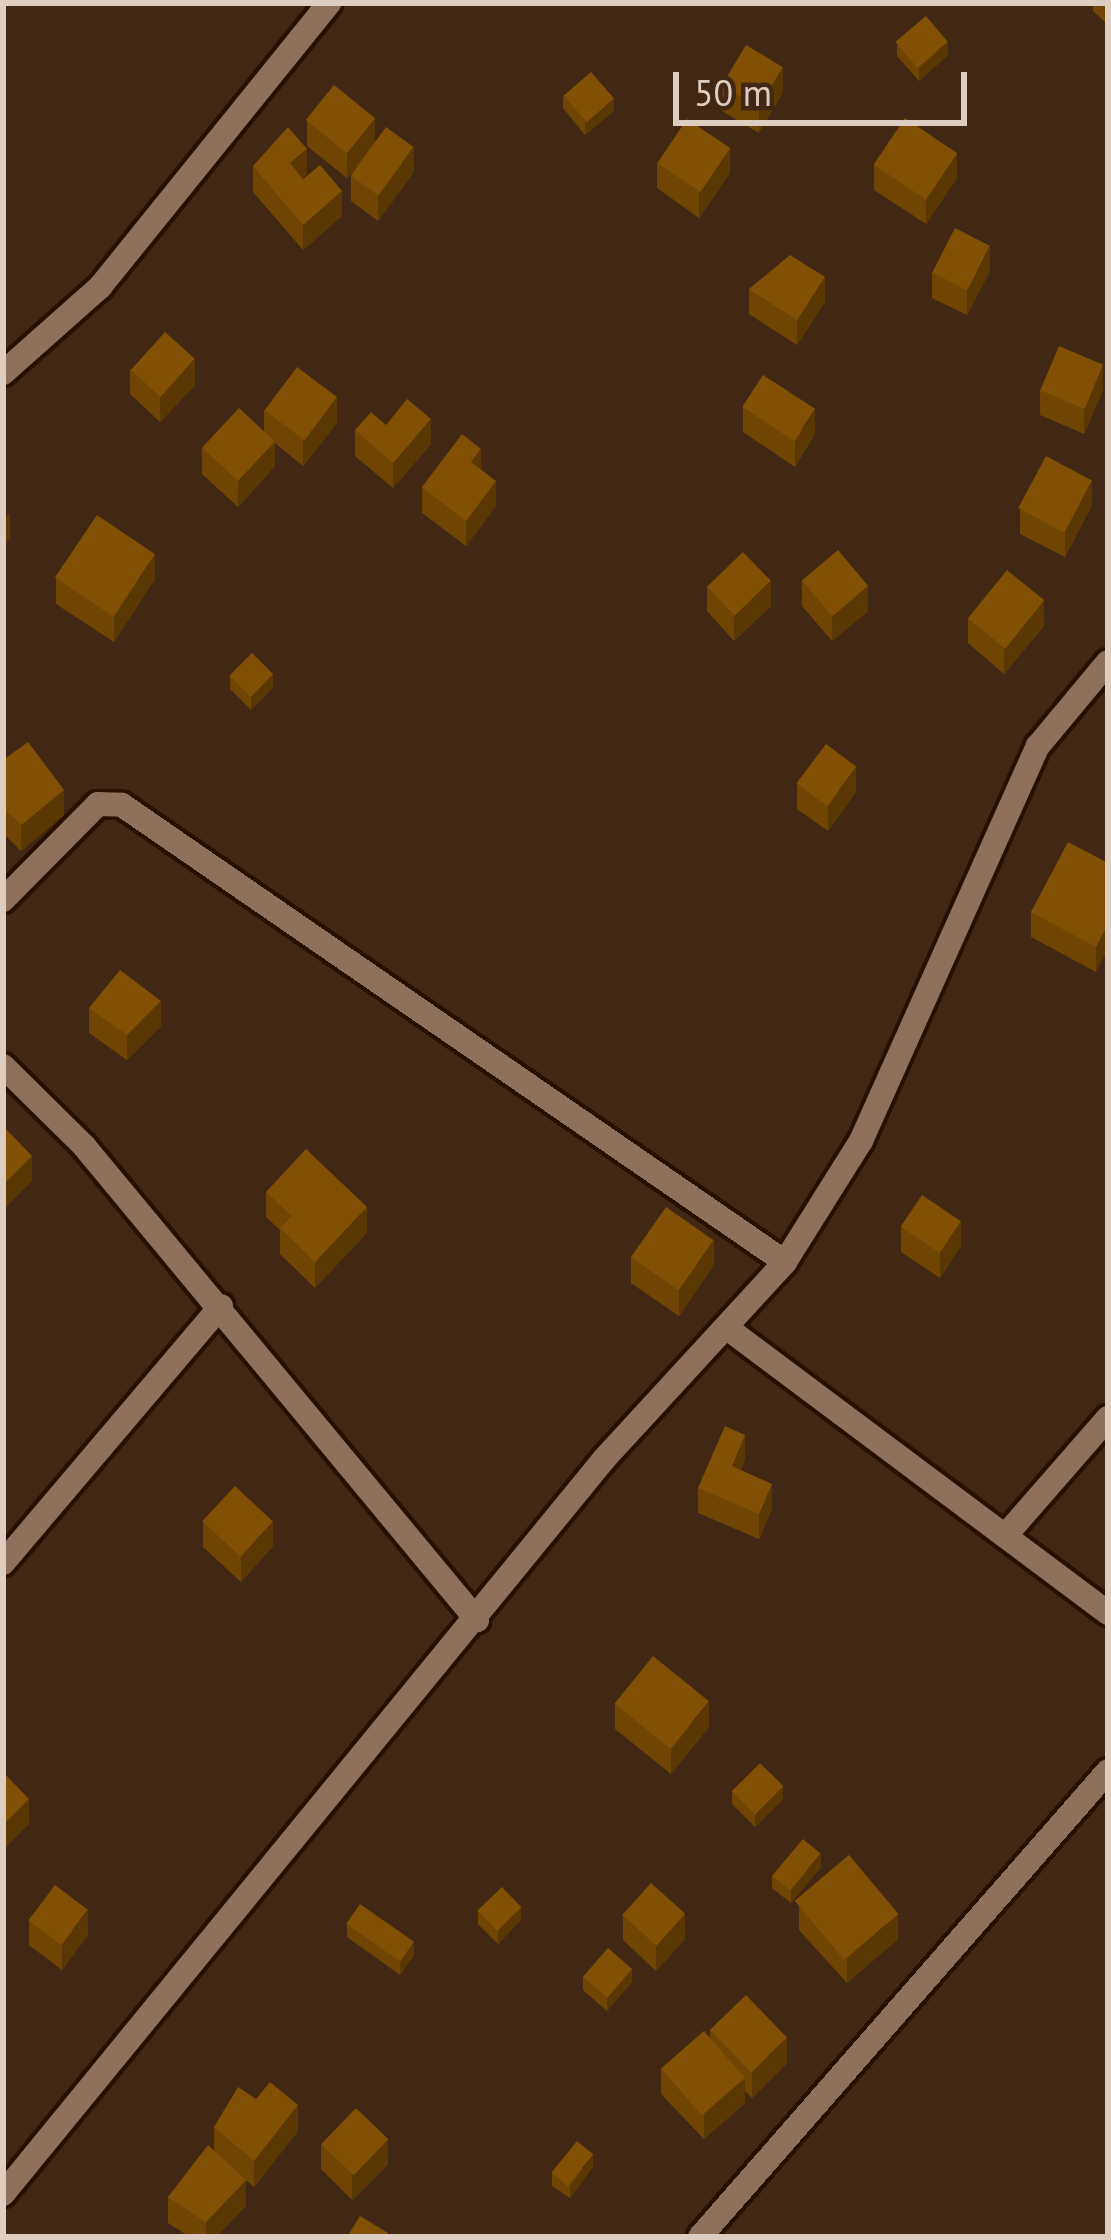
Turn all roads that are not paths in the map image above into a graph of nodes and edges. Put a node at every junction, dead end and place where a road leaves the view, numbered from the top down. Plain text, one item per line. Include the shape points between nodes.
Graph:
1 (329, 3) edge
2 (3, 373) edge
3 (1108, 662) edge
4 (3, 900) edge
5 (3, 1066) edge
6 (785, 1262) junction
7 (221, 1306) junction
8 (728, 1328) junction
9 (1108, 1418) edge
10 (1005, 1536) junction
11 (3, 1563) edge
12 (1108, 1613) edge
13 (477, 1620) junction
14 (1108, 1771) edge
15 (3, 2194) edge
16 (700, 2237) edge

1 - 2 street via 100,287
3 - 6 street via 1038,746 861,1141
4 - 6 street via 98,803 122,805
5 - 7 street
6 - 8 street
7 - 11 street
7 - 13 street
8 - 10 street
8 - 13 street
9 - 10 street
10 - 12 street
13 - 15 street
14 - 16 street

